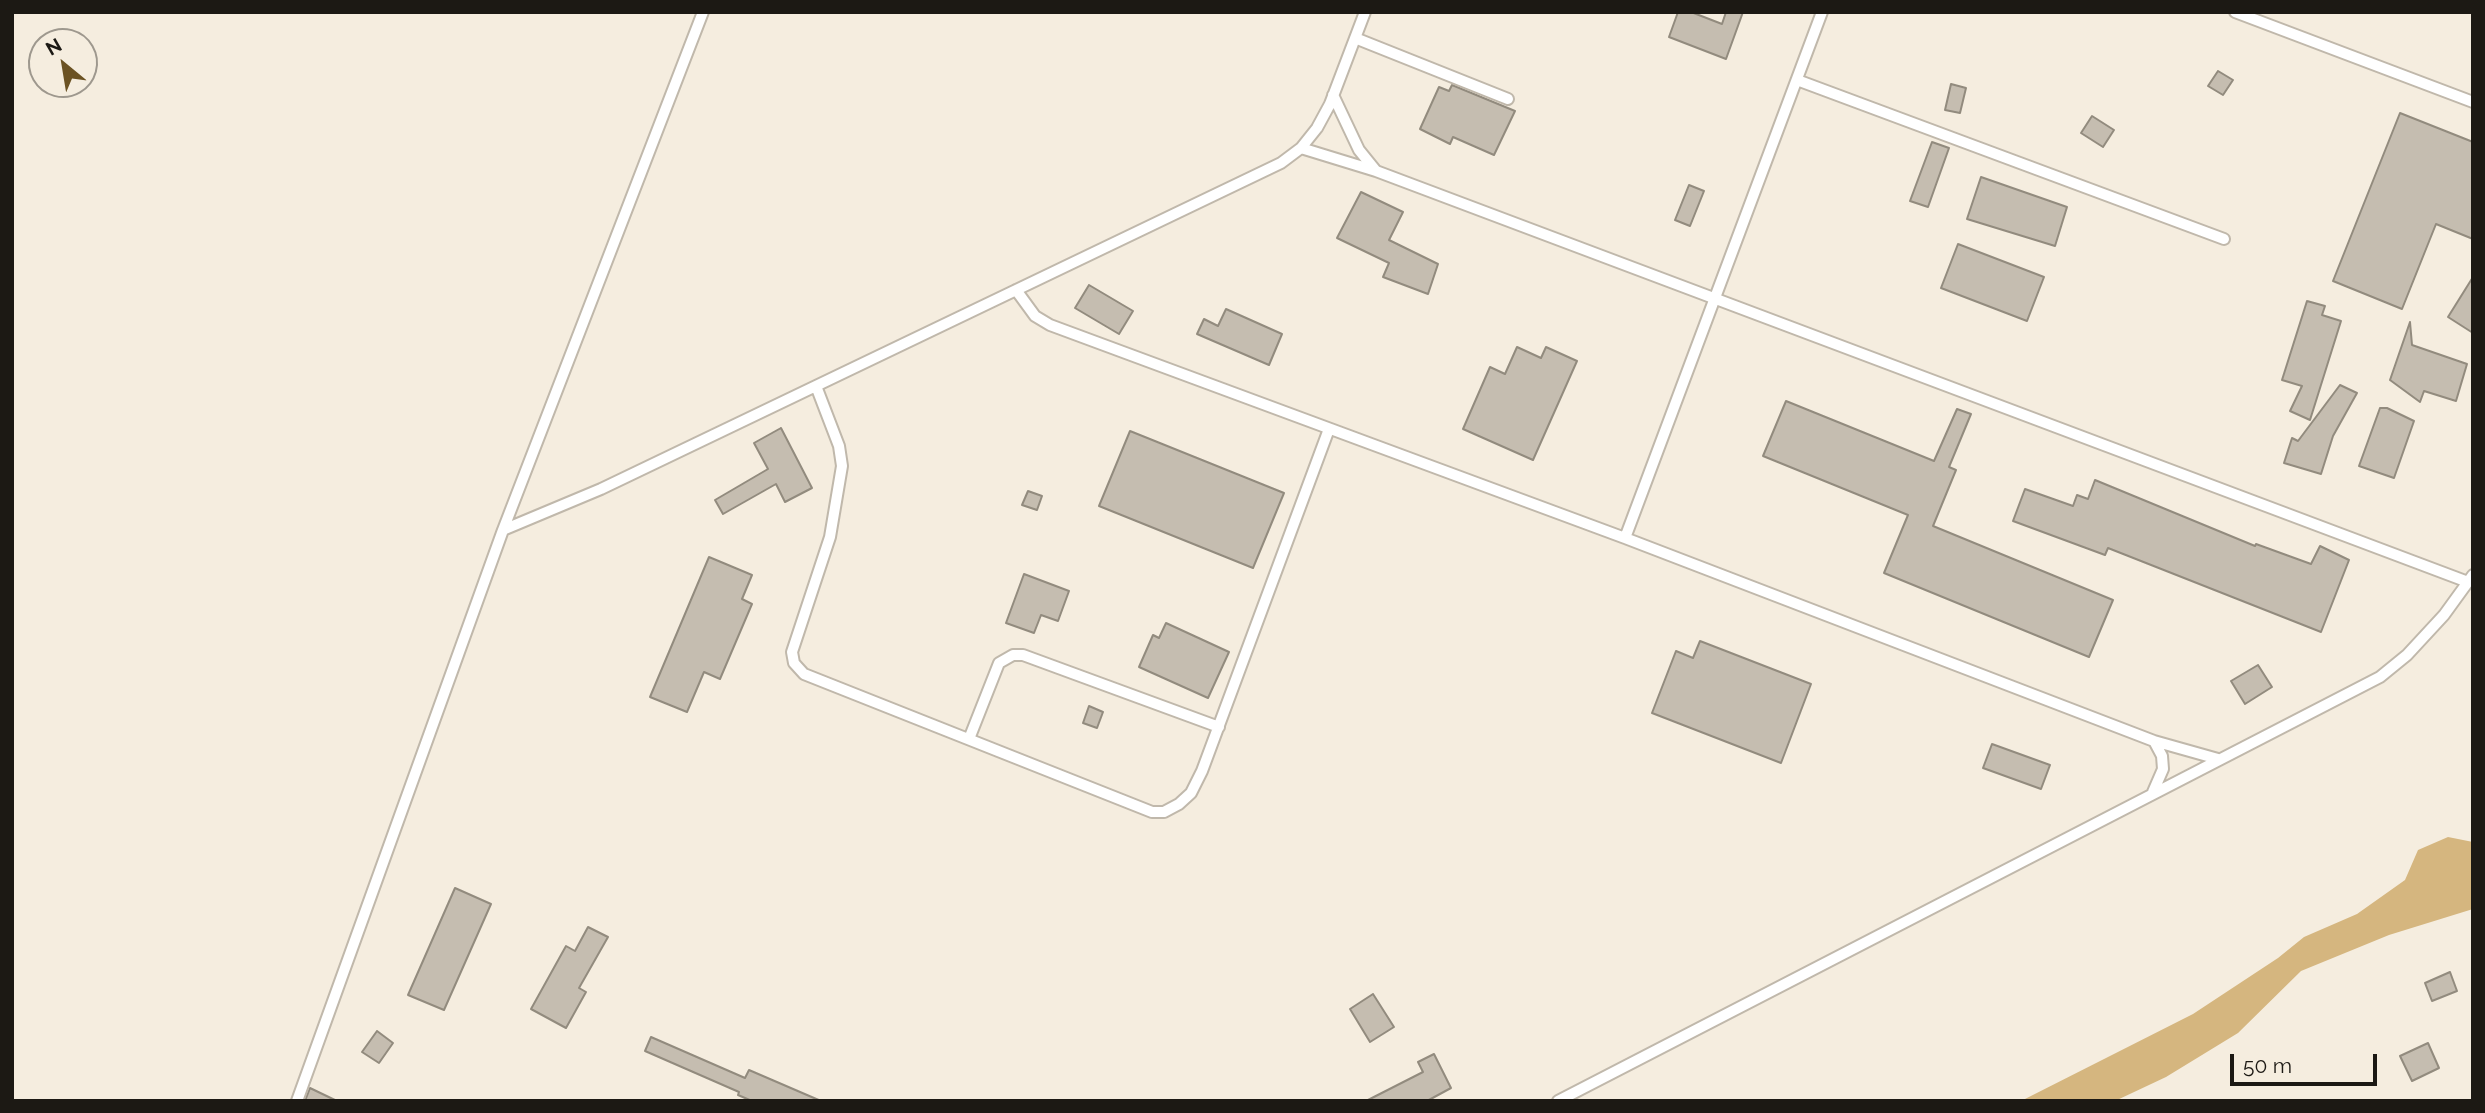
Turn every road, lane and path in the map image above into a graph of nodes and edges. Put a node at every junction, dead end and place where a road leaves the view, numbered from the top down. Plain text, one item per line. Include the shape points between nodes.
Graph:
1 (703, 12) edge
2 (1365, 12) edge
3 (1822, 12) edge
4 (2235, 12) edge
5 (1355, 38) junction
6 (1797, 80) junction
7 (1333, 95) junction
8 (1508, 99) dead end
9 (2473, 102) edge
10 (1301, 148) junction
11 (1376, 171) junction
12 (2224, 239) dead end
13 (1016, 290) junction
14 (1716, 298) junction
15 (816, 386) junction
16 (1329, 429) junction
17 (503, 530) junction
18 (1625, 538) junction
19 (2470, 578) edge
20 (1219, 727) junction
21 (970, 739) junction
22 (2154, 741) junction
23 (2218, 759) junction
24 (2153, 792) junction
25 (298, 1101) edge
26 (1558, 1101) edge

1 - 17 lane
2 - 5 lane
3 - 6 lane
4 - 9 lane
5 - 7 lane
5 - 8 lane
6 - 12 lane
6 - 14 lane
7 - 10 lane
7 - 11 lane via 1359,150
10 - 11 lane
10 - 13 lane via 1281,163
11 - 14 lane
13 - 15 lane
13 - 16 lane via 1035,316 1050,325
14 - 18 lane
14 - 19 lane
15 - 17 lane via 601,489
15 - 21 lane via 842,466 830,537 792,652 794,663 804,674
16 - 18 lane
16 - 20 lane
17 - 25 lane
18 - 22 lane
19 - 23 lane via 2444,615 2380,677
20 - 21 lane via 1191,793 1164,812 1152,812
20 - 21 lane via 1013,655 999,663
22 - 23 lane
22 - 24 lane via 2163,769
23 - 24 lane
24 - 26 lane

